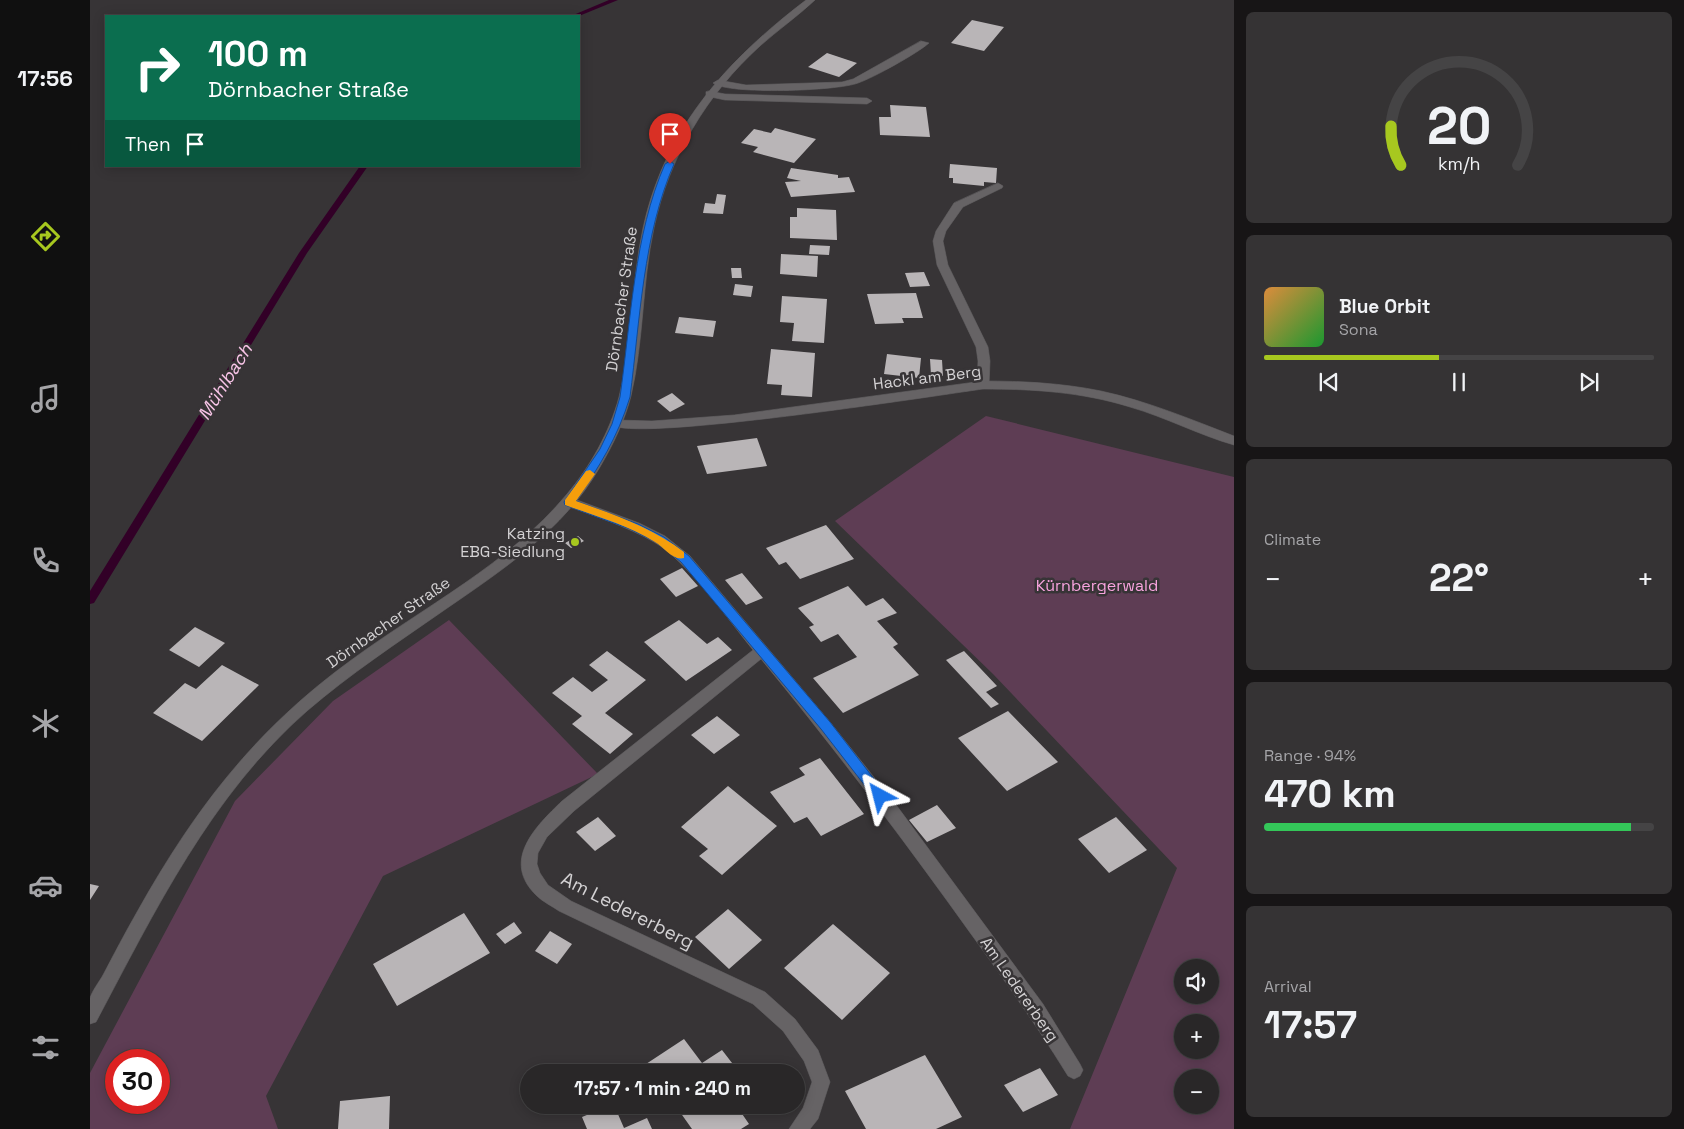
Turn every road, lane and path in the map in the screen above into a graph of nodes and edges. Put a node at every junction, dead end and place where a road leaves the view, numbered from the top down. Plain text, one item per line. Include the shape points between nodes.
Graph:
1 (810, 0) edge
2 (924, 43) dead end
3 (718, 83) junction
4 (708, 94) junction
5 (867, 101) dead end
6 (998, 186) dead end
7 (983, 385) junction
8 (617, 424) junction
9 (1234, 441) edge
10 (569, 502) junction
11 (762, 650) junction
12 (90, 1016) edge
13 (1074, 1070) dead end
14 (798, 1129) edge

1 - 3 street, Dörnbacher Straße via 760,40
2 - 3 street via 856,81 842,85 746,88
3 - 4 street, Dörnbacher Straße
4 - 5 street
4 - 8 street, Dörnbacher Straße via 690,122 658,191 648,226 625,397
6 - 7 street via 958,205 955,216 944,227 938,240 946,273 982,346 985,363
7 - 8 street, Hackl am Berg via 734,419
7 - 9 street, Hackl am Berg via 1060,389 1100,395 1146,407
8 - 10 street, Dörnbacher Straße via 605,450
10 - 11 street, Am Ledererberg via 634,526 685,559
10 - 12 street, Dörnbacher Straße via 542,532 499,566 358,662 308,701 252,755 210,808 164,880
11 - 13 street, Am Ledererberg via 891,811 1037,1010
11 - 14 street, Am Ledererberg via 568,806 538,834 529,859 530,872 540,889 565,906 760,998 789,1025 812,1056 821,1082 811,1113

